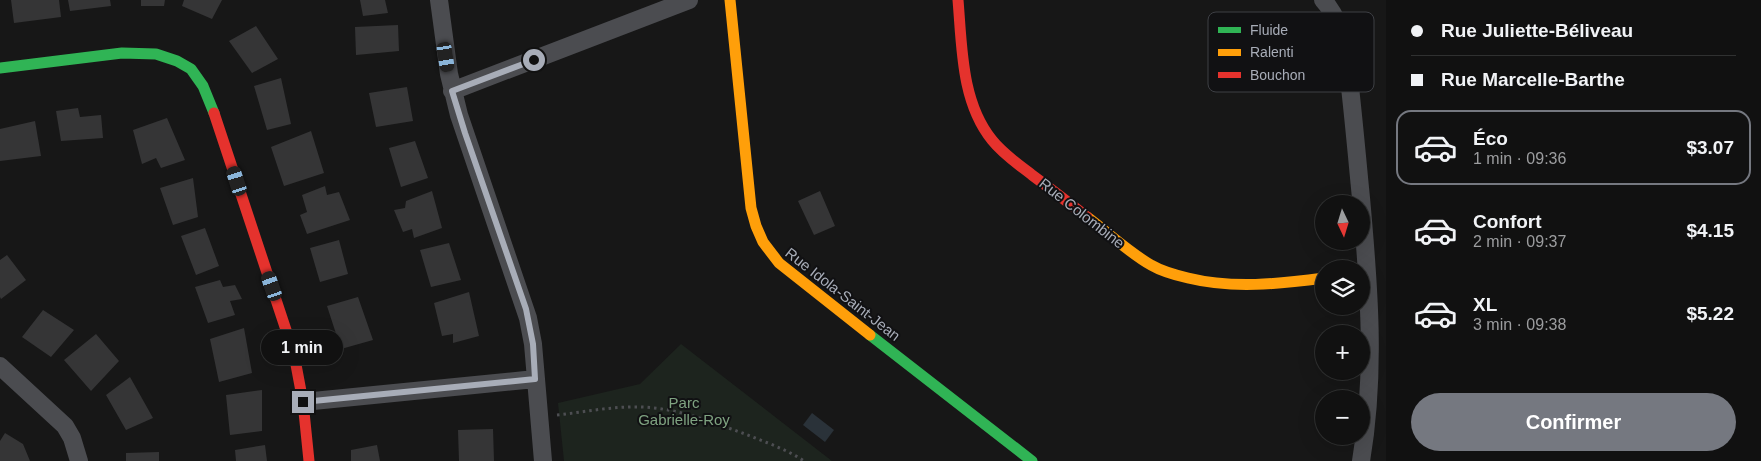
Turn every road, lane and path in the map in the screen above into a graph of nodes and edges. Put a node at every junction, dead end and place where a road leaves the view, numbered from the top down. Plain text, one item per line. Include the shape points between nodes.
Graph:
1 (439, 0) edge
2 (689, 0) edge
3 (730, 0) edge
4 (958, 0) edge
5 (1323, 0) edge
6 (1332, 12) edge
7 (0, 68) edge
8 (452, 91) junction
9 (1350, 92) edge
10 (1363, 260) edge
11 (1315, 279) edge
12 (1370, 313) edge
13 (0, 366) edge
14 (535, 379) junction
15 (303, 402) junction
16 (539, 417) junction
17 (79, 461) edge
18 (309, 461) edge
19 (543, 461) edge
20 (804, 461) edge
21 (1032, 461) edge
22 (1361, 461) edge

1 - 8 street
2 - 8 street
3 - 21 street, Rue Idola-Saint-Jean via 751,208 757,232 767,250 786,270
4 - 11 street, Rue Colombine via 968,91 987,134 1006,155 1149,264 1165,272 1231,286
5 - 6 street
7 - 15 street via 153,53 185,65 195,74 204,86 214,113 290,338
8 - 14 street via 524,304 533,344
9 - 10 street
12 - 22 street via 1370,367
13 - 17 street via 65,426
14 - 15 street
14 - 16 street
15 - 18 street
16 - 19 street
16 - 20 path via 629,407 679,412 768,443

